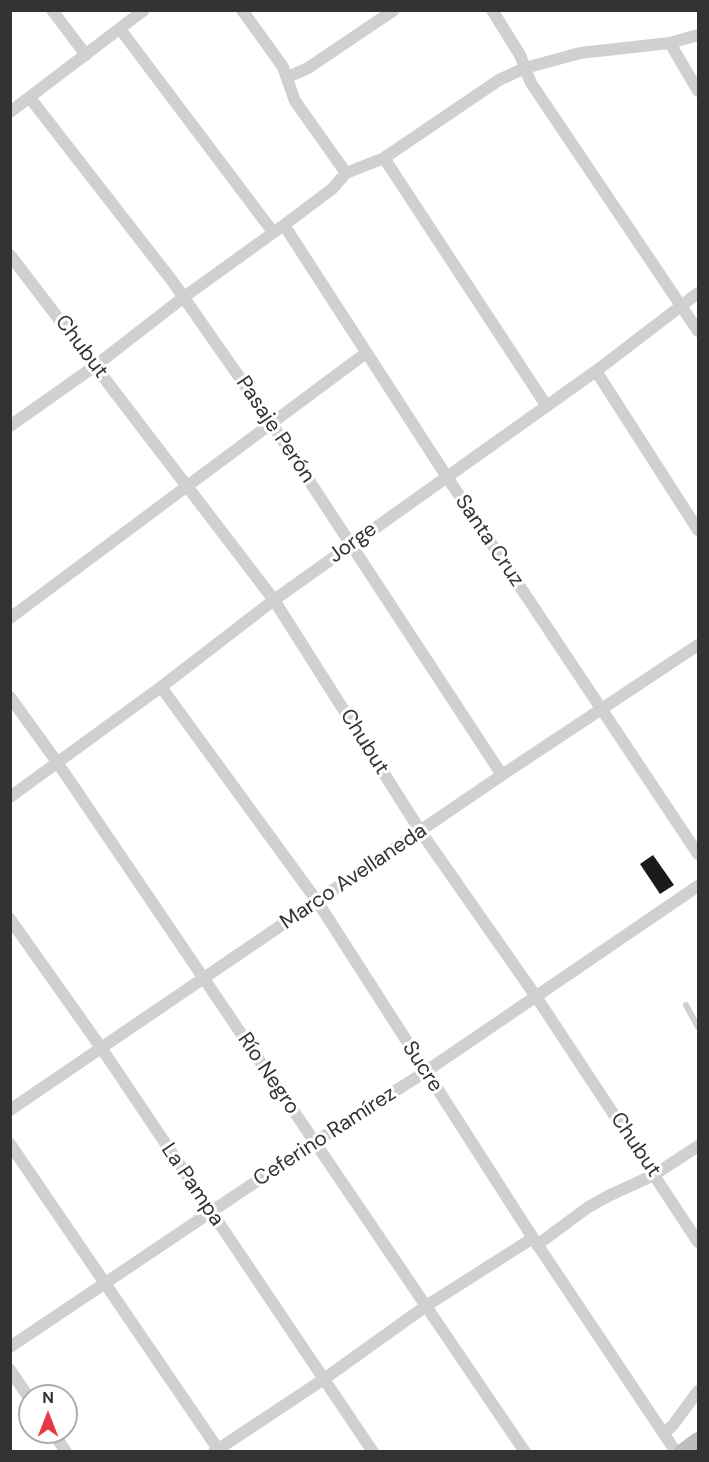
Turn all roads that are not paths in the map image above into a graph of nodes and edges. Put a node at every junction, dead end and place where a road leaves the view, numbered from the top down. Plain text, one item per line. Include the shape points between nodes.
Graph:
1 (52, 10) edge
2 (144, 10) edge
3 (242, 10) edge
4 (394, 10) edge
5 (492, 10) edge
6 (120, 29) junction
7 (699, 36) edge
8 (670, 42) junction
9 (86, 55) junction
10 (525, 68) junction
11 (288, 77) junction
12 (699, 91) edge
13 (30, 98) junction
14 (12, 108) edge
15 (384, 158) junction
16 (346, 173) junction
17 (284, 225) junction
18 (273, 232) junction
19 (10, 255) edge
20 (699, 293) edge
21 (184, 297) junction
22 (681, 305) junction
23 (699, 331) edge
24 (366, 353) junction
25 (95, 366) junction
26 (596, 371) junction
27 (546, 405) junction
28 (272, 424) junction
29 (10, 426) edge
30 (447, 477) junction
31 (189, 487) junction
32 (699, 530) edge
33 (352, 544) junction
34 (274, 600) junction
35 (10, 618) edge
36 (699, 645) edge
37 (161, 687) junction
38 (10, 697) edge
39 (603, 709) junction
40 (57, 762) junction
41 (502, 775) junction
42 (10, 797) edge
43 (421, 832) junction
44 (699, 854) edge
45 (699, 886) edge
46 (317, 902) junction
47 (10, 919) edge
48 (204, 978) junction
49 (535, 995) junction
50 (686, 1005) dead end
51 (699, 1027) edge
52 (102, 1049) junction
53 (425, 1072) junction
54 (10, 1110) edge
55 (315, 1142) junction
56 (10, 1144) edge
57 (699, 1146) edge
58 (654, 1175) junction
59 (211, 1213) junction
60 (535, 1242) junction
61 (699, 1242) edge
62 (105, 1284) junction
63 (426, 1306) junction
64 (10, 1347) edge
65 (10, 1370) edge
66 (324, 1379) junction
67 (20, 1384) edge
68 (699, 1391) edge
69 (664, 1433) junction
70 (685, 1448) edge
71 (218, 1451) edge
72 (373, 1452) edge
73 (525, 1452) edge

1 - 9 street
2 - 6 street
3 - 11 street
4 - 11 street via 308,68
5 - 10 street
6 - 9 street
6 - 18 street
7 - 8 street
8 - 10 street via 580,53
8 - 12 street
9 - 13 street
10 - 15 street via 499,80
10 - 22 street via 531,83
11 - 16 street via 295,101
13 - 14 street
13 - 21 street, Pasaje Perón
15 - 16 street
15 - 27 street
16 - 17 street via 332,189
17 - 18 street
17 - 24 street, Santa Cruz
18 - 21 street
19 - 25 street, Chubut
20 - 22 street, Jorge
21 - 25 street
21 - 28 street, Pasaje Perón
22 - 23 street
22 - 26 street, Jorge
24 - 28 street
24 - 30 street, Santa Cruz
25 - 29 street
25 - 31 street, Chubut
26 - 27 street, Jorge
26 - 32 street
27 - 30 street, Jorge
28 - 31 street
28 - 33 street, Pasaje Perón
30 - 33 street, Jorge
30 - 39 street, Santa Cruz
31 - 34 street, Chubut
31 - 35 street
33 - 34 street, Jorge
33 - 41 street, Pasaje Perón
34 - 37 street, Jorge
34 - 43 street, Chubut
36 - 39 street, Marco Avellaneda
37 - 40 street, Jorge
37 - 46 street, Sucre
38 - 40 street, Río Negro
39 - 41 street, Marco Avellaneda
39 - 44 street, Santa Cruz
40 - 42 street, Jorge
40 - 48 street, Río Negro
41 - 43 street, Marco Avellaneda
43 - 46 street, Marco Avellaneda
43 - 49 street, Chubut
45 - 49 street, Ceferino Ramírez
46 - 48 street, Marco Avellaneda
46 - 53 street, Sucre
47 - 52 street, La Pampa
48 - 52 street, Marco Avellaneda
48 - 55 street, Río Negro
49 - 53 street, Ceferino Ramírez
49 - 58 street, Chubut
50 - 51 lane
52 - 54 street, Marco Avellaneda
52 - 59 street, La Pampa
53 - 55 street, Ceferino Ramírez
53 - 60 street, Sucre
55 - 59 street, Ceferino Ramírez
55 - 63 street, Río Negro
56 - 62 street
57 - 58 street
58 - 60 street via 608,1196
58 - 61 street, Chubut
59 - 62 street, Ceferino Ramírez
59 - 66 street, La Pampa
60 - 63 street
60 - 69 street, Sucre
62 - 64 street, Ceferino Ramírez
62 - 71 street
63 - 66 street
63 - 73 street, Río Negro
65 - 67 street
66 - 71 street
66 - 72 street, La Pampa
68 - 69 street
69 - 70 street, Sucre

